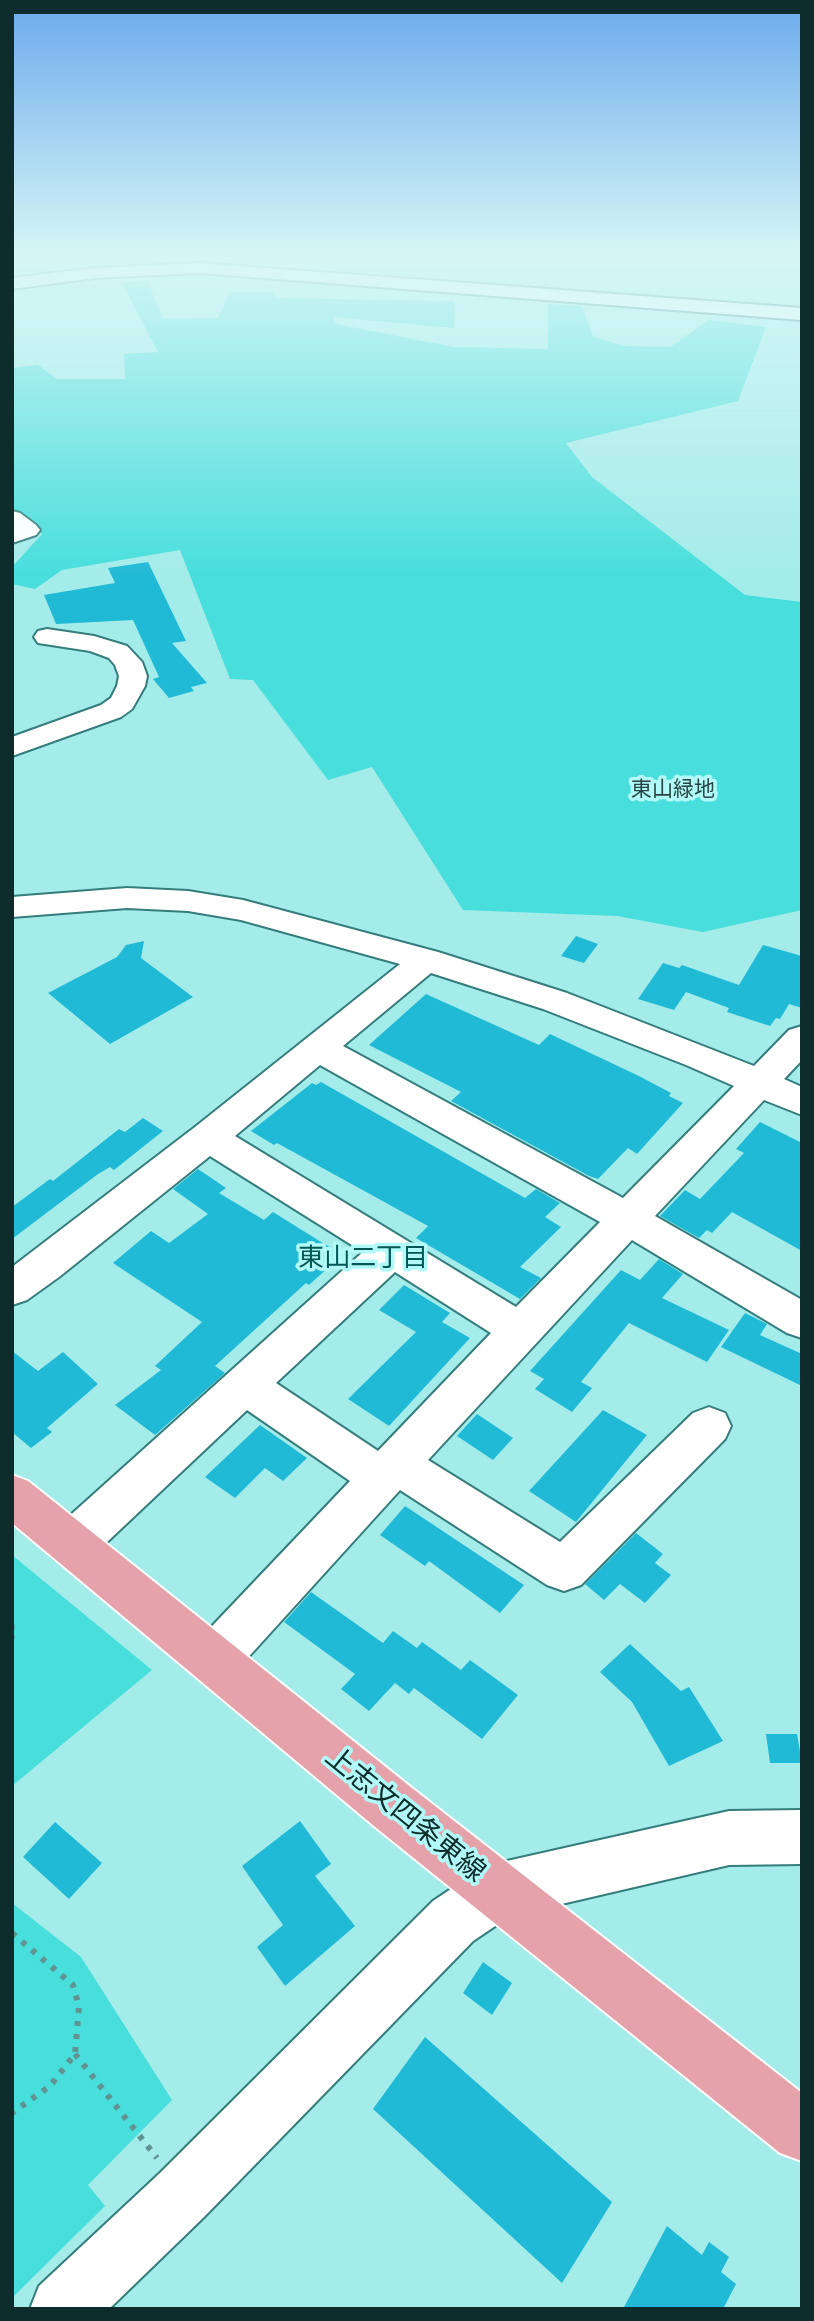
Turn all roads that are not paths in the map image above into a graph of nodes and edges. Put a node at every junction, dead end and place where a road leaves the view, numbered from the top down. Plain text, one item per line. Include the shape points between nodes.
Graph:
1 (12, 518) edge
2 (12, 536) edge
3 (47, 637) dead end
4 (12, 747) edge
5 (12, 907) edge
6 (426, 960) junction
7 (802, 1038) edge
8 (318, 1048) junction
9 (761, 1082) junction
10 (802, 1102) edge
11 (208, 1137) junction
12 (628, 1219) junction
13 (392, 1250) junction
14 (12, 1289) edge
15 (802, 1321) edge
16 (520, 1330) junction
17 (245, 1385) junction
18 (709, 1426) dead end
19 (388, 1470) junction
20 (12, 1495) edge
21 (72, 1544) junction
22 (215, 1658) junction
23 (802, 1836) edge
24 (498, 1891) junction
25 (802, 2131) edge
26 (62, 2309) edge

1 - 2 street via 29,530
3 - 4 street via 94,643 118,652 128,662 131,686 122,703 111,711
5 - 6 street via 93,899 188,901 306,925
6 - 8 street
6 - 9 street via 555,1001
7 - 9 street
8 - 11 street
8 - 12 street
9 - 10 street
9 - 12 street
11 - 13 street
11 - 14 street
12 - 15 street
12 - 16 street
13 - 16 street
13 - 17 street
16 - 19 street
17 - 19 street
17 - 21 street
18 - 19 street via 564,1570
19 - 22 street
20 - 21 main road, 上志文四条東線
21 - 22 main road, 上志文四条東線
22 - 24 main road, 上志文四条東線
23 - 24 street via 729,1838
24 - 25 main road, 上志文四条東線
24 - 26 street via 453,1920 182,2195

